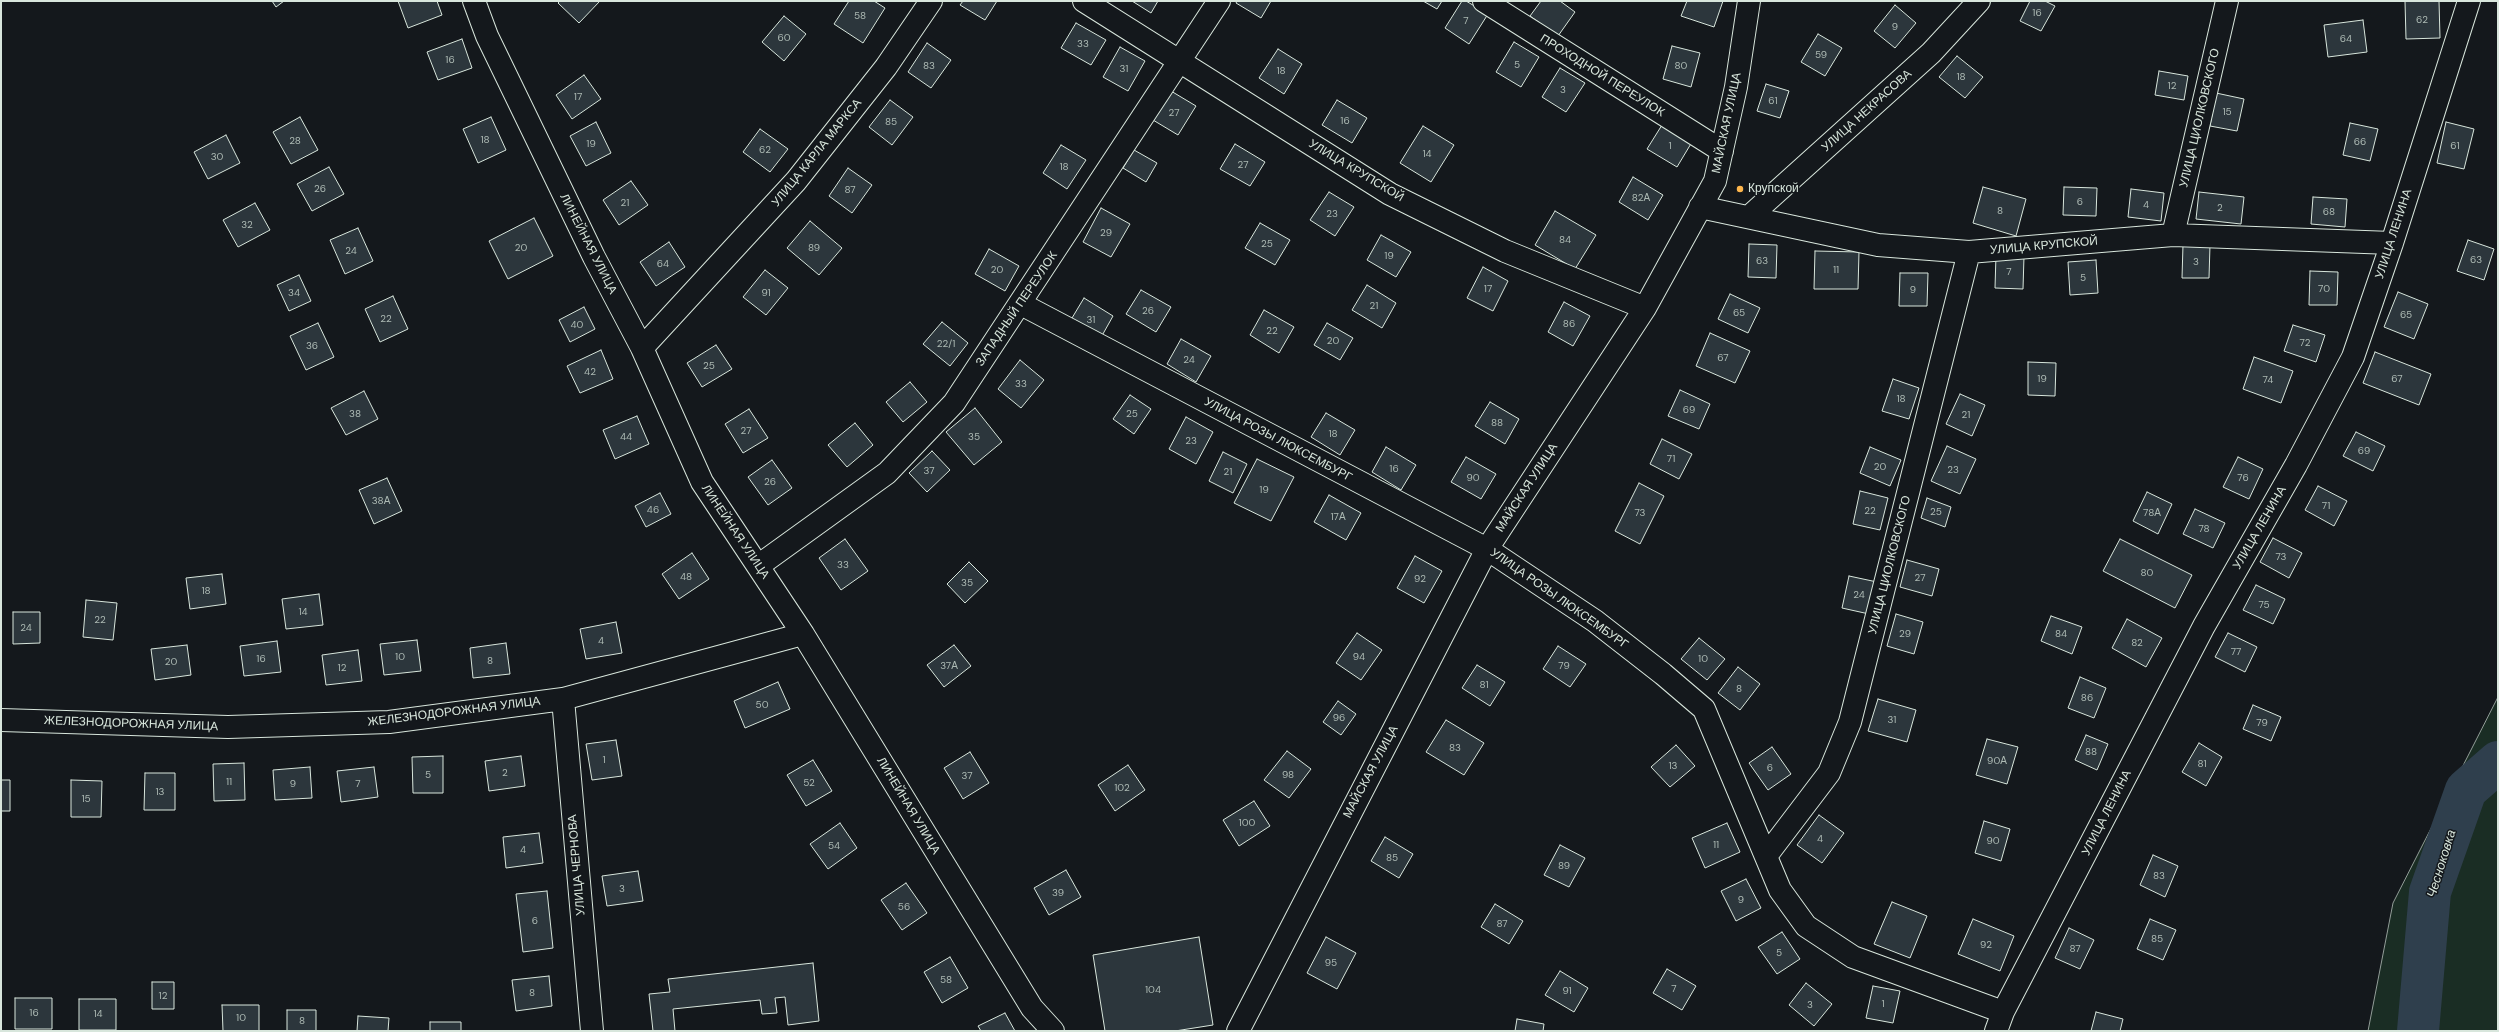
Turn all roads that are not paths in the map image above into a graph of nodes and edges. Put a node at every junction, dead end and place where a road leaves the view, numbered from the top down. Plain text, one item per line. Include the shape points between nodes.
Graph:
1 (474, 1) edge
2 (932, 1) edge
3 (1084, 1) edge
4 (1219, 1) edge
5 (1484, 1) edge
6 (1748, 1) edge
7 (1979, 1) edge
8 (2227, 1) edge
9 (2469, 1) edge
10 (1180, 60) junction
11 (1722, 151) junction
12 (1700, 207) junction
13 (1750, 216) junction
14 (2173, 235) junction
15 (2392, 243) junction
16 (1969, 252) junction
17 (1021, 304) junction
18 (1645, 308) junction
19 (642, 348) junction
20 (1487, 549) junction
21 (758, 566) junction
22 (803, 634) junction
23 (563, 699) junction
24 (1, 720) edge
25 (1766, 856) junction
26 (2000, 1022) edge
27 (592, 1031) edge
28 (1053, 1031) edge
29 (1238, 1031) edge

1 - 19 street, ЛИНЕЙНАЯ УЛИЦА via 490,43 594,257
2 - 19 street, УЛИЦА КАРЛА МАРКСА via 886,67 796,181
3 - 10 street, УЛИЦА КРУПСКОЙ
4 - 10 street, ЗАПАДНЫЙ ПЕРЕУЛОК
5 - 11 street, ПРОХОДНОЙ ПЕРЕУЛОК
6 - 11 street, МАЙСКАЯ УЛИЦА via 1736,87
7 - 13 street, УЛИЦА НЕКРАСОВА via 1931,54
8 - 14 street, УЛИЦА ЦИОЛКОВСКОГО
9 - 15 street, УЛИЦА ЛЕНИНА
10 - 17 street, ЗАПАДНЫЙ ПЕРЕУЛОК
10 - 18 street, УЛИЦА КРУПСКОЙ via 1390,194 1505,251
11 - 12 street, МАЙСКАЯ УЛИЦА via 1715,181
12 - 13 street, УЛИЦА КРУПСКОЙ
12 - 18 street, МАЙСКАЯ УЛИЦА
13 - 16 street, УЛИЦА КРУПСКОЙ via 1802,230 1878,245
14 - 15 street, УЛИЦА КРУПСКОЙ
14 - 16 street, УЛИЦА КРУПСКОЙ
15 - 26 street, УЛИЦА ЛЕНИНА via 2353,357 2296,465 2204,626
16 - 25 street, УЛИЦА ЦИОЛКОВСКОГО via 1850,722 1829,773
17 - 20 street, УЛИЦА РОЗЫ ЛЮКСЕМБУРГ
17 - 21 street, ЗАПАДНЫЙ ПЕРЕУЛОК via 954,403 887,473
18 - 20 street, МАЙСКАЯ УЛИЦА
19 - 21 street, ЛИНЕЙНАЯ УЛИЦА via 702,482
20 - 25 street, УЛИЦА РОЗЫ ЛЮКСЕМБУРГ via 1595,621 1704,709
20 - 29 street, МАЙСКАЯ УЛИЦА
21 - 22 street, ЛИНЕЙНАЯ УЛИЦА
22 - 23 street, ЖЕЛЕЗНОДОРОЖНАЯ УЛИЦА
22 - 28 street, ЛИНЕЙНАЯ УЛИЦА via 1032,1008
23 - 24 street, ЖЕЛЕЗНОДОРОЖНАЯ УЛИЦА via 389,722 228,727
23 - 27 street, УЛИЦА ЧЕРНОВА
25 - 26 street, УЛИЦА РОЗЫ ЛЮКСЕМБУРГ via 1780,890 1806,926 1853,957

